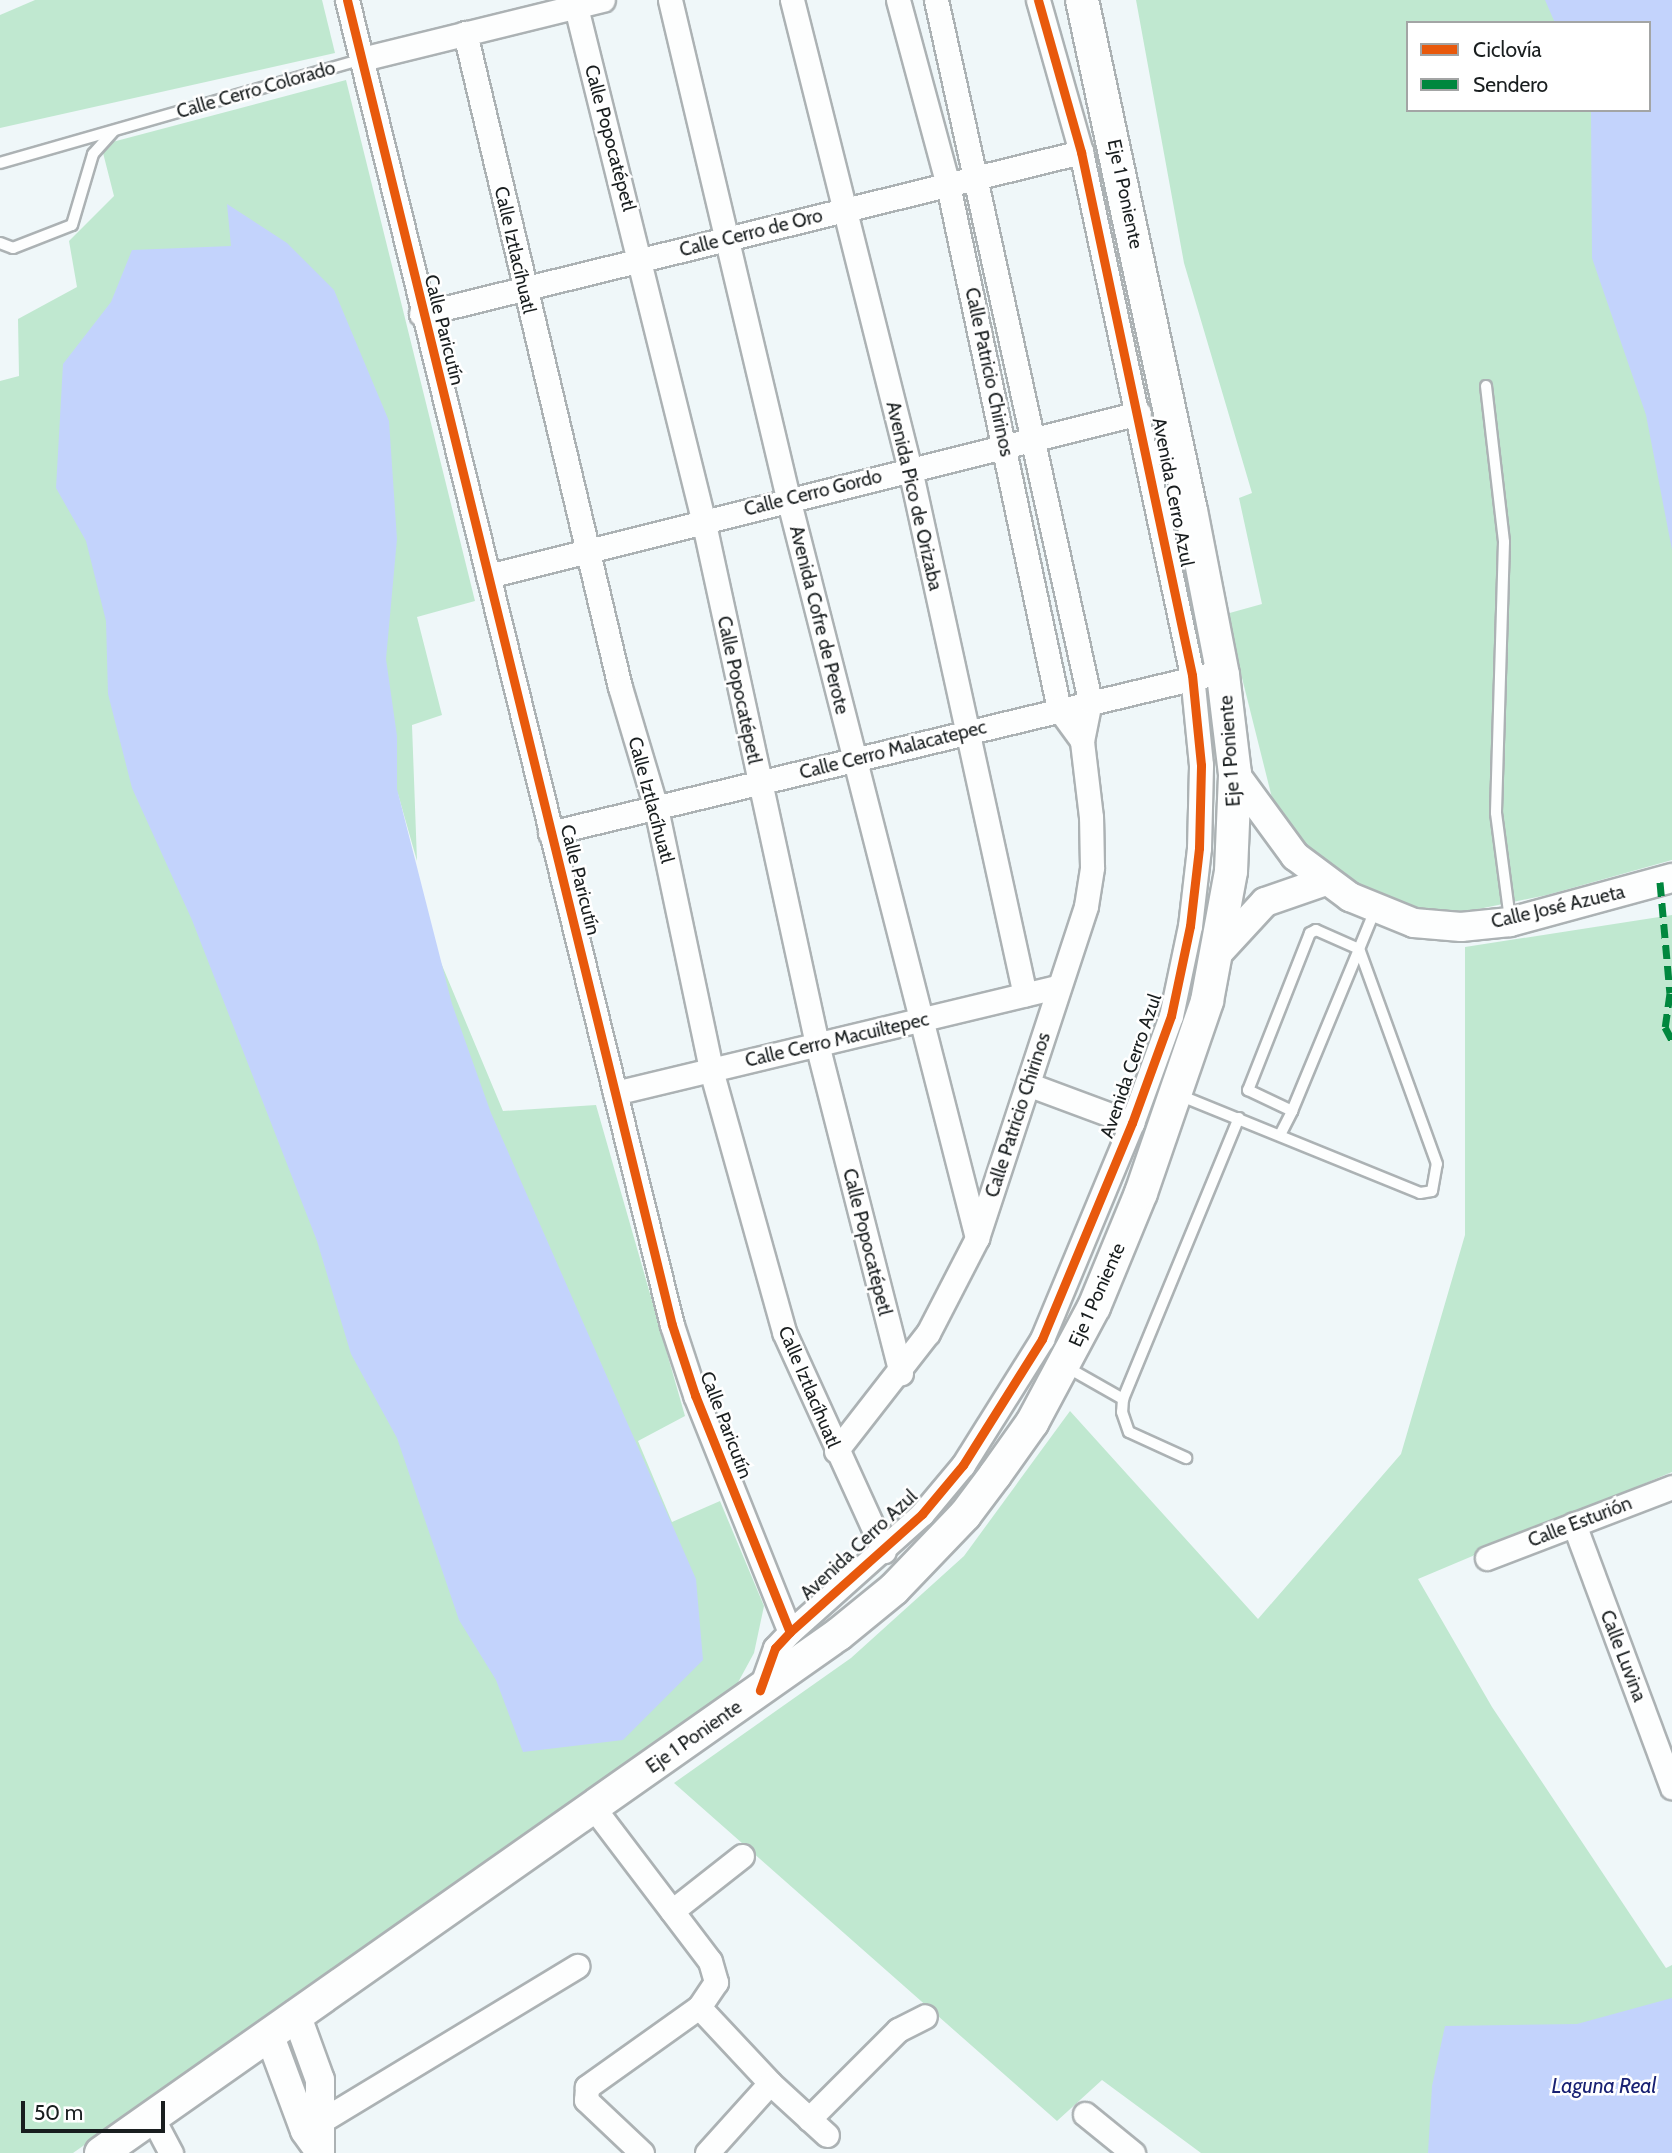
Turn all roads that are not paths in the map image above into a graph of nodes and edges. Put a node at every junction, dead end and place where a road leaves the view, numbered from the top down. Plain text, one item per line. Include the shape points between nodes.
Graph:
1 (347, 0) edge
2 (603, 0) edge
3 (670, 0) edge
4 (792, 0) edge
5 (898, 0) edge
6 (936, 0) edge
7 (1038, 0) edge
8 (1082, 0) edge
9 (576, 7) junction
10 (465, 33) junction
11 (362, 59) junction
12 (114, 131) junction
13 (1082, 152) junction
14 (0, 163) edge
15 (976, 178) junction
16 (948, 185) junction
17 (843, 211) junction
18 (728, 239) junction
19 (0, 243) edge
20 (642, 260) junction
21 (524, 289) junction
22 (1002, 301) junction
23 (975, 307) junction
24 (421, 314) junction
25 (1486, 386) dead end
26 (1139, 413) junction
27 (1033, 439) junction
28 (1005, 446) junction
29 (909, 469) junction
30 (788, 498) junction
31 (704, 519) junction
32 (588, 549) junction
33 (488, 576) junction
34 (1230, 673) junction
35 (1192, 676) junction
36 (1090, 701) junction
37 (1059, 709) junction
38 (966, 731) junction
39 (1082, 741) junction
40 (855, 759) junction
41 (1235, 774) junction
42 (759, 782) junction
43 (656, 808) junction
44 (550, 833) junction
45 (1672, 878) edge
46 (1326, 881) junction
47 (1376, 910) junction
48 (1510, 922) junction
49 (1359, 949) junction
50 (1218, 953) junction
51 (1059, 987) junction
52 (1025, 995) junction
53 (921, 1020) junction
54 (817, 1044) junction
55 (711, 1070) junction
56 (1030, 1085) junction
57 (615, 1093) junction
58 (1176, 1094) junction
59 (1292, 1111) junction
60 (1239, 1118) junction
61 (1132, 1123) junction
62 (1280, 1135) junction
63 (977, 1238) junction
64 (1065, 1366) junction
65 (901, 1373) junction
66 (1123, 1399) junction
67 (836, 1451) junction
68 (1186, 1458) dead end
69 (1672, 1487) edge
70 (1574, 1524) junction
71 (884, 1551) junction
72 (1488, 1558) dead end
73 (790, 1632) junction
74 (760, 1690) junction
75 (1672, 1787) edge
76 (593, 1807) junction
77 (742, 1856) dead end
78 (672, 1911) junction
79 (577, 1966) dead end
80 (699, 2007) junction
81 (296, 2014) junction
82 (925, 2016) dead end
83 (268, 2034) junction
84 (769, 2083) junction
85 (1085, 2114) dead end
86 (152, 2117) junction
87 (809, 2119) junction
88 (827, 2135) dead end
89 (317, 2139) edge
90 (101, 2153) edge
91 (171, 2153) edge
92 (642, 2153) edge
93 (707, 2153) edge
94 (1133, 2153) edge

1 - 11 street, Calle Paricutín
2 - 9 street, Calle Cerro Colorado
3 - 18 street, Avenida Cofre de Perote
4 - 17 street, Avenida Pico de Orizaba
5 - 16 street, Calle Patricio Chirinos
6 - 15 street, Calle Patricio Chirinos
7 - 13 street, Avenida Cerro Azul
8 - 34 main road, Eje 1 Poniente
9 - 10 street, Calle Cerro Colorado
9 - 20 street, Calle Popocatépetl
10 - 11 street, Calle Cerro Colorado
10 - 21 street, Calle Iztlacíhuatl
11 - 12 lane, Calle Cerro Colorado
11 - 24 street, Calle Paricutín
12 - 14 lane, Calle Cerro Colorado
12 - 19 lane via 93,154 72,225 13,248
13 - 15 street, Calle Cerro de Oro
13 - 26 street, Avenida Cerro Azul
15 - 16 street, Calle Cerro de Oro
15 - 22 street, Calle Patricio Chirinos
16 - 17 street, Calle Cerro de Oro
16 - 23 street, Calle Patricio Chirinos
17 - 18 street, Calle Cerro de Oro
17 - 29 street, Avenida Pico de Orizaba
18 - 20 street, Calle Cerro de Oro
18 - 30 street, Avenida Cofre de Perote
20 - 21 street, Calle Cerro de Oro
20 - 31 street, Calle Popocatépetl
21 - 24 street, Calle Cerro de Oro
21 - 32 street, Calle Iztlacíhuatl
22 - 23 street
22 - 27 street, Calle Patricio Chirinos
23 - 28 street, Calle Patricio Chirinos
24 - 33 street, Calle Paricutín
25 - 48 lane via 1504,542 1496,813
26 - 27 street, Calle Cerro Gordo
26 - 35 street, Avenida Cerro Azul
27 - 28 street, Calle Cerro Gordo
27 - 36 street, Calle Patricio Chirinos
28 - 29 street, Calle Cerro Gordo
28 - 37 street, Calle Patricio Chirinos
29 - 30 street, Calle Cerro Gordo
29 - 38 street, Avenida Pico de Orizaba
30 - 31 street, Calle Cerro Gordo
30 - 40 street, Avenida Cofre de Perote
31 - 32 street, Calle Cerro Gordo
31 - 42 street, Calle Popocatépetl
32 - 33 street, Calle Cerro Gordo
32 - 43 street, Calle Iztlacíhuatl via 620,687
33 - 44 street, Calle Paricutín
34 - 35 street, Calle Cerro Malacatepec
34 - 41 main road, Eje 1 Poniente
35 - 36 street, Calle Cerro Malacatepec
35 - 61 street, Avenida Cerro Azul via 1201,765 1190,926 1171,1016
36 - 37 street, Calle Cerro Malacatepec
36 - 39 street, Calle Patricio Chirinos
37 - 38 street, Calle Cerro Malacatepec
37 - 39 street, Calle Patricio Chirinos
38 - 40 street, Calle Cerro Malacatepec
38 - 52 street, Avenida Pico de Orizaba
39 - 51 street, Calle Patricio Chirinos via 1092,867 1086,906
40 - 42 street, Calle Cerro Malacatepec
40 - 53 street, Avenida Cofre de Perote
41 - 46 street, Calle José Azueta via 1295,856
41 - 50 main road, Eje 1 Poniente via 1231,871
42 - 43 street, Calle Cerro Malacatepec
42 - 54 street, Calle Popocatépetl
43 - 44 street, Calle Cerro Malacatepec
43 - 55 street, Calle Iztlacíhuatl
44 - 57 street, Calle Paricutín
45 - 48 street, Calle José Azueta
46 - 47 street, Calle José Azueta
46 - 50 street via 1265,902
47 - 48 street, Calle José Azueta via 1437,925
47 - 49 lane
49 - 59 lane
49 - 59 lane via 1320,932 1310,933 1248,1090
49 - 62 lane via 1437,1164 1432,1191 1420,1193
50 - 58 main road, Eje 1 Poniente
51 - 52 street, Calle Cerro Macuiltepec
51 - 56 street, Calle Patricio Chirinos
52 - 53 street, Calle Cerro Macuiltepec
53 - 54 street, Calle Cerro Macuiltepec
53 - 63 street, Avenida Cofre de Perote
54 - 55 street, Calle Cerro Macuiltepec
54 - 65 street, Calle Popocatépetl
55 - 57 street, Calle Cerro Macuiltepec
55 - 67 street, Calle Iztlacíhuatl via 784,1332
56 - 61 street
56 - 63 street, Calle Patricio Chirinos
57 - 73 street, Calle Paricutín via 683,1362
58 - 60 lane
58 - 64 main road, Eje 1 Poniente via 1141,1192
59 - 62 lane
60 - 62 lane
60 - 66 lane
61 - 71 street, Avenida Cerro Azul via 1042,1339 962,1465
63 - 65 street, Calle Patricio Chirinos via 940,1312
64 - 66 lane
64 - 74 main road, Eje 1 Poniente via 1031,1423 965,1515 894,1589
65 - 67 street, Calle Patricio Chirinos
66 - 68 lane via 1129,1432
67 - 71 street, Calle Iztlacíhuatl
69 - 70 street, Calle Esturión
70 - 72 street, Calle Esturión
70 - 75 street, Calle Luvina
71 - 73 street, Avenida Cerro Azul
73 - 74 street via 775,1648
74 - 76 main road, Eje 1 Poniente
76 - 78 street
76 - 81 main road, Eje 1 Poniente
77 - 78 street
78 - 80 street via 715,1972 714,1990
79 - 89 street
80 - 84 street
80 - 92 street via 587,2087 586,2100
81 - 83 main road, Eje 1 Poniente
81 - 89 street via 320,2080
82 - 87 street via 898,2030
83 - 86 main road, Eje 1 Poniente
83 - 89 street
84 - 87 street
84 - 93 street
85 - 94 street
86 - 90 main road, Eje 1 Poniente
86 - 91 street
87 - 88 street

